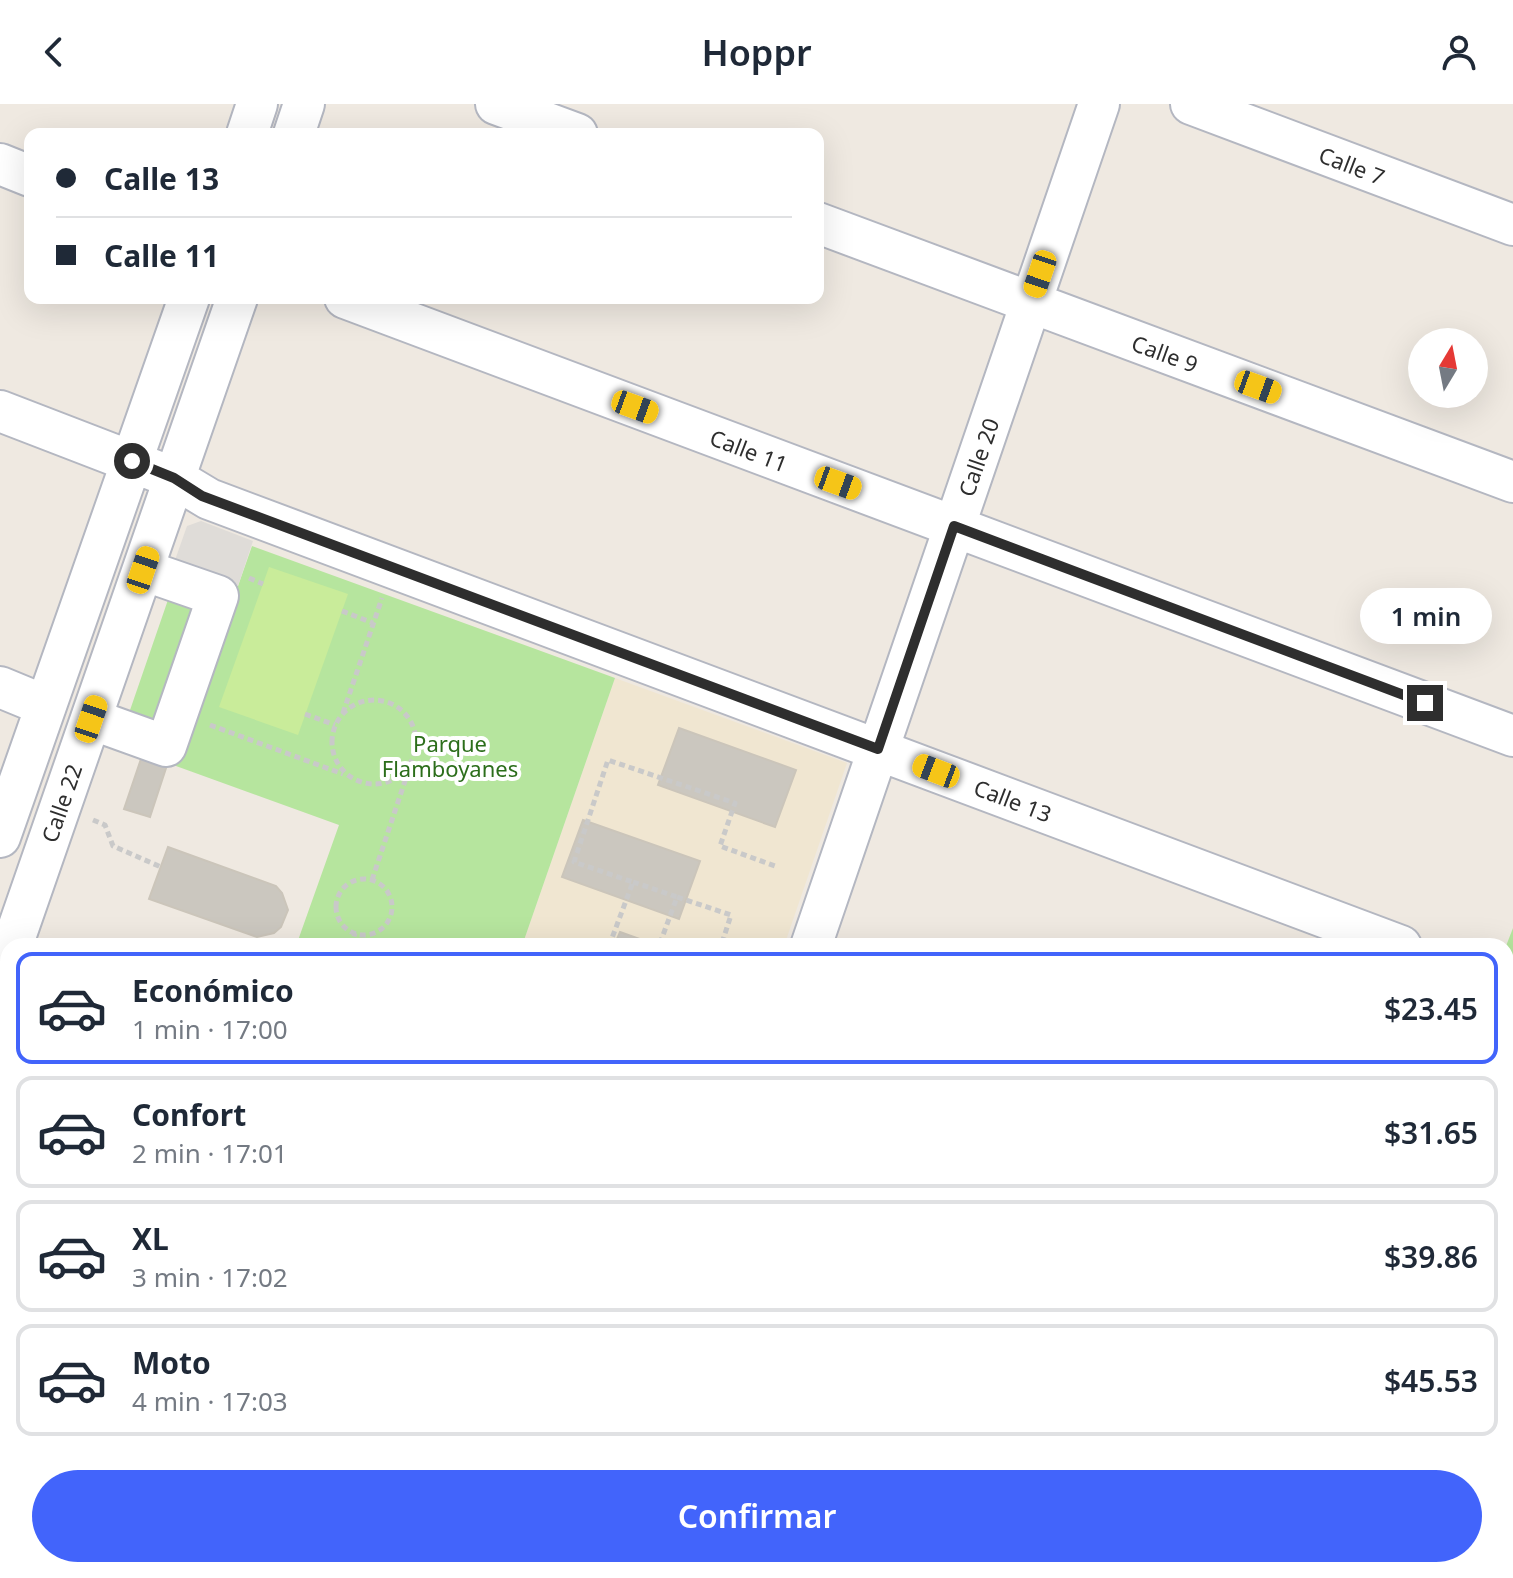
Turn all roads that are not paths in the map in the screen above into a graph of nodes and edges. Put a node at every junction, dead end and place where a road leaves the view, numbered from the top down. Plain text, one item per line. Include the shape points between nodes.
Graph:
1 (257, 104) edge
2 (304, 104) edge
3 (496, 104) edge
4 (1099, 104) edge
5 (1191, 104) edge
6 (249, 128) edge
7 (296, 128) edge
8 (561, 128) edge
9 (0, 164) edge
10 (24, 174) edge
11 (824, 225) edge
12 (1513, 225) edge
13 (1031, 302) junction
14 (187, 304) edge
15 (235, 304) edge
16 (361, 304) edge
17 (0, 411) edge
18 (132, 461) junction
19 (174, 478) junction
20 (1513, 482) edge
21 (954, 526) junction
22 (143, 570) junction
23 (0, 687) edge
24 (46, 706) junction
25 (91, 719) junction
26 (1513, 736) edge
27 (878, 749) junction
28 (0, 837) edge
29 (23, 938) edge
30 (814, 938) edge
31 (1380, 938) edge

1 - 6 street
2 - 7 street
3 - 8 street
4 - 13 street, Calle 20
5 - 12 street, Calle 7
9 - 10 street
11 - 13 street, Calle 9
13 - 20 street, Calle 9
13 - 21 street, Calle 20
14 - 18 street, Calle 22
15 - 19 street, Calle 22
16 - 21 street, Calle 11
17 - 18 street, Calle 13
18 - 19 street, Calle 13
18 - 24 street, Calle 22
19 - 22 street, Calle 22
19 - 27 street, Calle 13 via 202,496
21 - 26 street, Calle 11
21 - 27 street, Calle 20
22 - 25 street, Calle 22
22 - 25 street via 218,596 166,746
23 - 24 street
24 - 28 street, Calle 22
25 - 29 street, Calle 22
27 - 30 street, Calle 20
27 - 31 street, Calle 13

